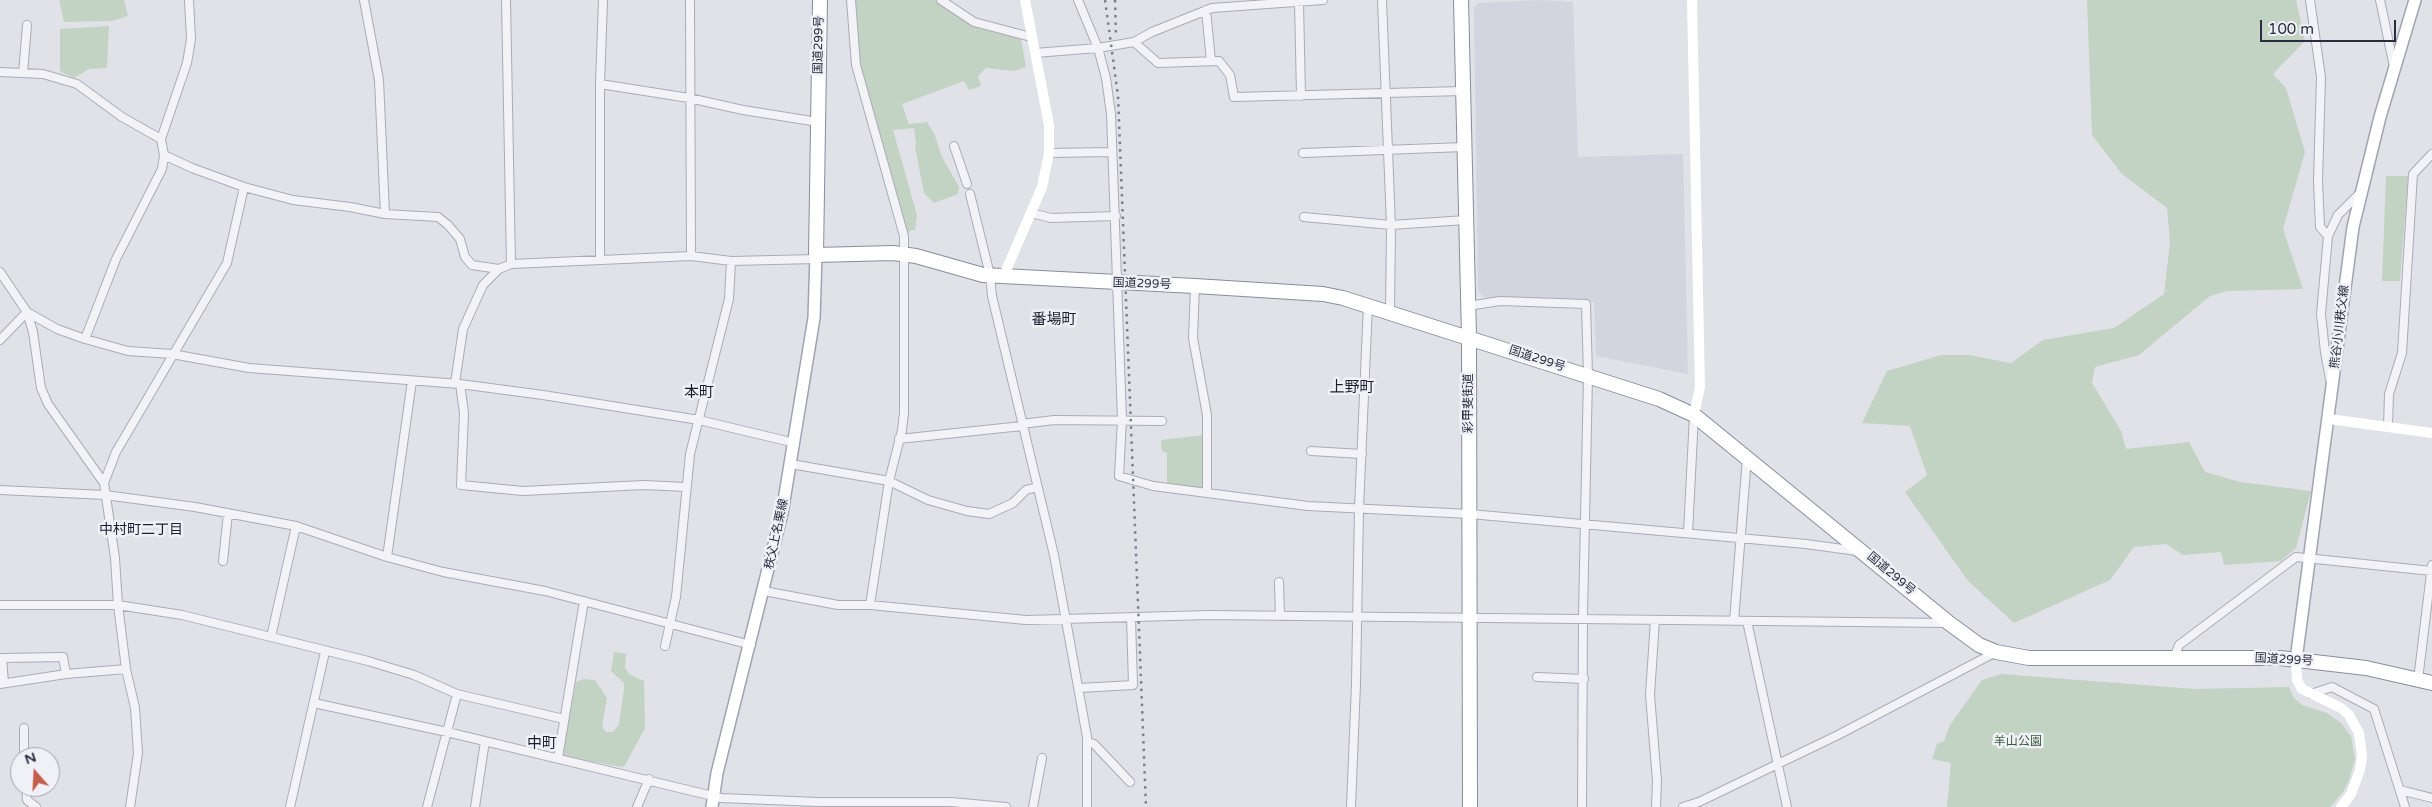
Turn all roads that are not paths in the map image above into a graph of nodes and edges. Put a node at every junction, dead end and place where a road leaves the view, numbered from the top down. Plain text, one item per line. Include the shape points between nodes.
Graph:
1 (189, 0) edge
2 (364, 0) edge
3 (506, 0) edge
4 (603, 0) edge
5 (690, 0) edge
6 (820, 0) edge
7 (851, 0) edge
8 (941, 0) edge
9 (1025, 0) edge
10 (1078, 0) edge
11 (1323, 0) edge
12 (1382, 0) edge
13 (1461, 0) edge
14 (1692, 0) edge
15 (2310, 0) edge
16 (2380, 0) edge
17 (2415, 0) edge
18 (1299, 2) junction
19 (1211, 6) edge
20 (27, 25) dead end
21 (1031, 37) junction
22 (1134, 42) junction
23 (1098, 48) junction
24 (1035, 53) junction
25 (1211, 61) junction
26 (2394, 68) junction
27 (0, 72) edge
28 (23, 73) junction
29 (600, 84) junction
30 (1463, 91) junction
31 (1386, 92) junction
32 (1301, 96) junction
33 (689, 98) junction
34 (818, 122) junction
35 (161, 139) junction
36 (954, 146) dead end
37 (1464, 146) junction
38 (1387, 149) junction
39 (1112, 152) junction
40 (1049, 153) junction
41 (1303, 153) dead end
42 (2432, 154) edge
43 (164, 155) junction
44 (244, 187) junction
45 (2360, 193) junction
46 (1031, 213) junction
47 (384, 214) junction
48 (1116, 216) junction
49 (1304, 217) dead end
50 (1466, 220) junction
51 (1391, 225) junction
52 (2328, 236) junction
53 (903, 254) junction
54 (690, 256) junction
55 (816, 257) junction
56 (600, 260) junction
57 (731, 261) junction
58 (511, 264) junction
59 (498, 269) junction
60 (0, 272) edge
61 (997, 275) junction
62 (1118, 283) junction
63 (1195, 286) junction
64 (1368, 305) junction
65 (1468, 306) junction
66 (28, 312) junction
67 (1390, 313) junction
68 (1469, 337) junction
69 (0, 340) edge
70 (85, 340) junction
71 (172, 354) junction
72 (1588, 376) junction
73 (412, 381) junction
74 (2333, 382) junction
75 (457, 384) junction
76 (1694, 414) junction
77 (2329, 418) junction
78 (699, 420) junction
79 (1122, 420) junction
80 (1162, 421) dead end
81 (1022, 425) junction
82 (2388, 427) junction
83 (2432, 433) edge
84 (899, 440) junction
85 (795, 444) junction
86 (1311, 452) dead end
87 (1362, 454) junction
88 (1746, 457) junction
89 (791, 464) junction
90 (889, 481) junction
91 (104, 482) junction
92 (686, 487) junction
93 (1037, 487) junction
94 (0, 490) edge
95 (1207, 492) junction
96 (105, 495) junction
97 (1359, 508) junction
98 (228, 513) junction
99 (1470, 514) junction
100 (1585, 524) junction
101 (296, 526) junction
102 (1688, 533) junction
103 (1739, 538) junction
104 (1864, 552) junction
105 (387, 557) junction
106 (2309, 558) junction
107 (223, 561) dead end
108 (2432, 569) edge
109 (1279, 582) dead end
110 (764, 591) junction
111 (584, 601) junction
112 (0, 605) edge
113 (118, 605) junction
114 (870, 605) junction
115 (1280, 616) junction
116 (1358, 617) junction
117 (1131, 618) junction
118 (1471, 618) junction
119 (1583, 619) junction
120 (1066, 620) junction
121 (1655, 620) junction
122 (1734, 621) junction
123 (1746, 621) junction
124 (671, 623) junction
125 (1949, 623) junction
126 (271, 636) junction
127 (751, 645) junction
128 (664, 646) dead end
129 (325, 652) junction
130 (1996, 652) junction
131 (2174, 658) junction
132 (2296, 660) junction
133 (126, 669) junction
134 (66, 674) junction
135 (1537, 677) dead end
136 (1584, 679) junction
137 (2425, 682) edge
138 (2, 683) edge
139 (1079, 688) junction
140 (458, 694) junction
141 (2310, 695) junction
142 (314, 703) junction
143 (564, 719) junction
144 (24, 728) dead end
145 (447, 732) junction
146 (485, 741) junction
147 (1087, 742) junction
148 (24, 747) edge
149 (558, 758) junction
150 (1042, 758) dead end
151 (1778, 764) junction
152 (649, 779) junction
153 (1130, 782) dead end
154 (2400, 790) junction
155 (26, 797) edge
156 (2432, 798) edge
157 (712, 801) edge
158 (36, 807) edge
159 (130, 807) edge
160 (290, 807) edge
161 (427, 807) edge
162 (475, 807) edge
163 (637, 807) edge
164 (1006, 807) edge
165 (1033, 807) edge
166 (1087, 807) edge
167 (1351, 807) edge
168 (1470, 807) edge
169 (1582, 807) edge
170 (1656, 807) edge
171 (1684, 807) edge
172 (1787, 807) edge
173 (2341, 807) edge
174 (2405, 807) edge

1 - 35 street via 191,39 187,63
2 - 47 street via 379,80
3 - 58 street
4 - 29 street
5 - 33 street
6 - 34 highway, 国道299号
7 - 53 street via 856,65 903,229
8 - 21 street via 974,22
9 - 21 street
10 - 23 street
11 - 18 street
12 - 31 street
13 - 30 highway, 彩甲斐街道
14 - 76 street via 1700,387
15 - 52 street via 2321,77 2320,228
16 - 26 street
17 - 26 main road, 熊谷小川秩父線
18 - 19 street
18 - 32 street
19 - 22 street
19 - 25 street
20 - 28 street
21 - 24 street
22 - 23 street
22 - 25 street via 1158,63
23 - 24 street
23 - 39 street via 1111,114
24 - 40 street via 1049,125
25 - 32 street via 1219,61 1225,66 1234,97
26 - 45 main road, 熊谷小川秩父線
27 - 28 street
28 - 35 street via 50,75 76,84 122,118
29 - 33 street
29 - 56 street
30 - 31 street
30 - 37 highway, 彩甲斐街道
31 - 32 street
31 - 38 street
33 - 34 street
33 - 54 street
34 - 55 highway, 国道299号
35 - 43 street
36 - 61 street
37 - 38 street
37 - 50 highway, 彩甲斐街道
38 - 41 street
38 - 51 street
39 - 40 street
39 - 48 street
40 - 46 street via 1042,186
42 - 82 street via 2413,174 2402,353 2389,394
43 - 44 street
43 - 70 street via 162,169 116,258
44 - 47 street via 293,200
44 - 71 street via 227,263
45 - 52 street via 2338,215
45 - 74 main road, 熊谷小川秩父線
46 - 48 street via 1051,218
46 - 61 street
47 - 59 street via 438,218 460,239 465,257 472,265
48 - 62 street
49 - 51 street
50 - 51 street
50 - 65 highway, 彩甲斐街道
51 - 67 street
52 - 74 street via 2321,314 2325,352
53 - 55 highway, 国道299号 via 881,252
53 - 61 highway, 国道299号
53 - 84 street via 904,413
54 - 56 street
54 - 57 street
55 - 57 street
55 - 85 main road, 秩父上名栗線 via 814,318
56 - 58 street
57 - 78 street via 728,299
58 - 59 street
59 - 75 street via 483,285 463,329
60 - 66 street
61 - 62 highway, 国道299号
61 - 81 street via 992,296
62 - 63 highway, 国道299号
62 - 79 street
63 - 64 highway, 国道299号 via 1323,294
63 - 95 street via 1193,338 1207,415
64 - 67 highway, 国道299号
64 - 87 street
65 - 68 highway, 彩甲斐街道
65 - 72 street via 1500,301 1586,304
66 - 69 street
66 - 70 street
66 - 91 street via 41,388 48,404
67 - 68 highway, 国道299号
68 - 72 highway, 国道299号
68 - 99 highway, 彩甲斐街道
70 - 71 street via 128,351
71 - 73 street via 248,368
71 - 91 street via 116,452
72 - 76 highway, 国道299号
72 - 100 street
73 - 75 street
73 - 105 street
74 - 77 main road, 熊谷小川秩父線
75 - 78 street
75 - 92 street via 464,413 461,486 523,491 644,485
76 - 88 highway, 国道299号
76 - 102 street
77 - 82 street
77 - 106 main road, 熊谷小川秩父線
78 - 85 street
78 - 92 street via 691,446
79 - 80 street
79 - 81 street via 1054,420
79 - 95 street via 1119,476 1153,486
81 - 84 street
81 - 93 street
82 - 83 street
84 - 90 street
85 - 89 main road, 秩父上名栗線
86 - 87 street
87 - 97 street
88 - 103 street
88 - 104 highway, 国道299号
89 - 90 street
89 - 110 main road, 秩父上名栗線
90 - 93 street via 928,500 989,514 1013,504 1026,490
90 - 114 street
91 - 96 street
92 - 124 street
93 - 120 street
94 - 96 street
95 - 97 street via 1308,506
96 - 98 street
96 - 113 street via 116,558
97 - 99 street
97 - 116 street
98 - 101 street
98 - 107 street
99 - 100 street
99 - 118 highway, 彩甲斐街道
100 - 102 street
100 - 119 street
101 - 105 street
101 - 126 street
102 - 103 street
103 - 104 street
103 - 122 street
104 - 125 highway, 国道299号
105 - 111 street
106 - 108 street
106 - 131 street via 2296,557 2179,645
106 - 132 main road, 熊谷小川秩父線
108 - 137 street
109 - 115 street
110 - 114 street via 838,605
110 - 127 main road, 秩父上名栗線
111 - 124 street
111 - 143 street
112 - 113 street
113 - 126 street via 182,614
113 - 133 street
114 - 120 street
115 - 116 street
115 - 117 street
116 - 118 street
116 - 167 street
117 - 120 street
117 - 139 street via 1134,685
118 - 119 street
118 - 168 highway, 彩甲斐街道
119 - 121 street
119 - 136 street
120 - 139 street
121 - 122 street
121 - 170 street via 1650,695
122 - 123 street
123 - 125 street
123 - 151 street
124 - 127 street
124 - 128 street
125 - 130 highway, 国道299号 via 1979,645
126 - 129 street
127 - 157 main road, 秩父上名栗線
129 - 140 street via 414,675
129 - 142 street
130 - 131 highway, 国道299号 via 2029,658
130 - 151 street
131 - 132 highway, 国道299号
132 - 137 highway, 国道299号 via 2366,668
132 - 141 street via 2297,680
133 - 134 street
133 - 159 street via 135,708 138,753
134 - 138 street
134 - 138 street via 63,657 2,658
135 - 136 street
136 - 169 street
139 - 147 street
140 - 143 street
140 - 145 street
141 - 154 street via 2332,686 2374,709
141 - 173 street via 2341,708 2360,733 2360,770 2351,794
142 - 145 street
142 - 160 street
143 - 149 street
144 - 148 street
145 - 146 street
145 - 161 street
146 - 149 street
146 - 162 street
147 - 153 street via 1094,744
147 - 166 street
149 - 152 street
150 - 165 street
151 - 171 street
151 - 172 street
152 - 157 street
152 - 163 street
154 - 156 street
154 - 174 street
155 - 158 street
157 - 164 street via 951,802

